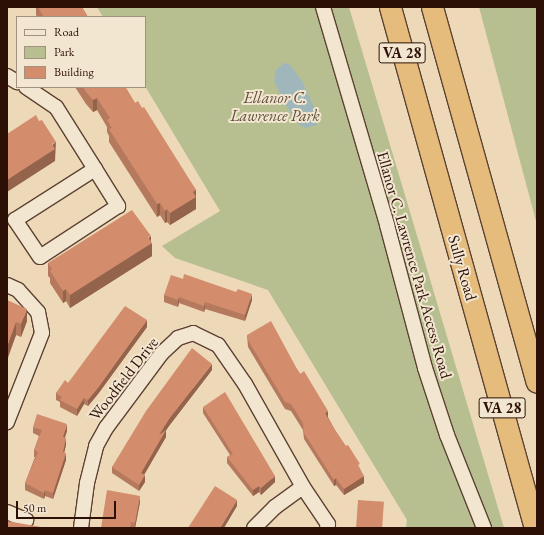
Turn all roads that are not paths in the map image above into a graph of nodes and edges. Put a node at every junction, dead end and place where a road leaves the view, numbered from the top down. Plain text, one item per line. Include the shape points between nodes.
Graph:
1 (323, 7) edge
2 (384, 7) edge
3 (390, 7) edge
4 (432, 7) edge
5 (7, 76) edge
6 (16, 81) edge
7 (28, 88) edge
8 (414, 98) junction
9 (95, 169) junction
10 (7, 285) edge
11 (537, 382) edge
12 (7, 422) edge
13 (303, 487) junction
14 (7, 512) edge
15 (26, 520) dead end
16 (81, 528) edge
17 (254, 528) edge
18 (327, 528) edge
19 (484, 528) edge
20 (535, 528) edge

1 - 19 street, Ellanor C. Lawrence Park Access Road via 387,225 425,368 447,435
2 - 8 highway
3 - 8 highway, Sully Road / VA 28
4 - 11 highway, VA 28
5 - 6 street
7 - 9 street via 56,107
8 - 20 highway, Sully Road / VA 28
9 - 9 street via 15,220 40,256 118,206
10 - 12 street via 18,290 38,312 42,332
13 - 16 street, Woodfield Drive via 245,384 218,344 193,333 178,338 162,352 106,428 96,446 87,483
13 - 17 street
13 - 18 street, Woodfield Drive via 328,524
14 - 15 street

